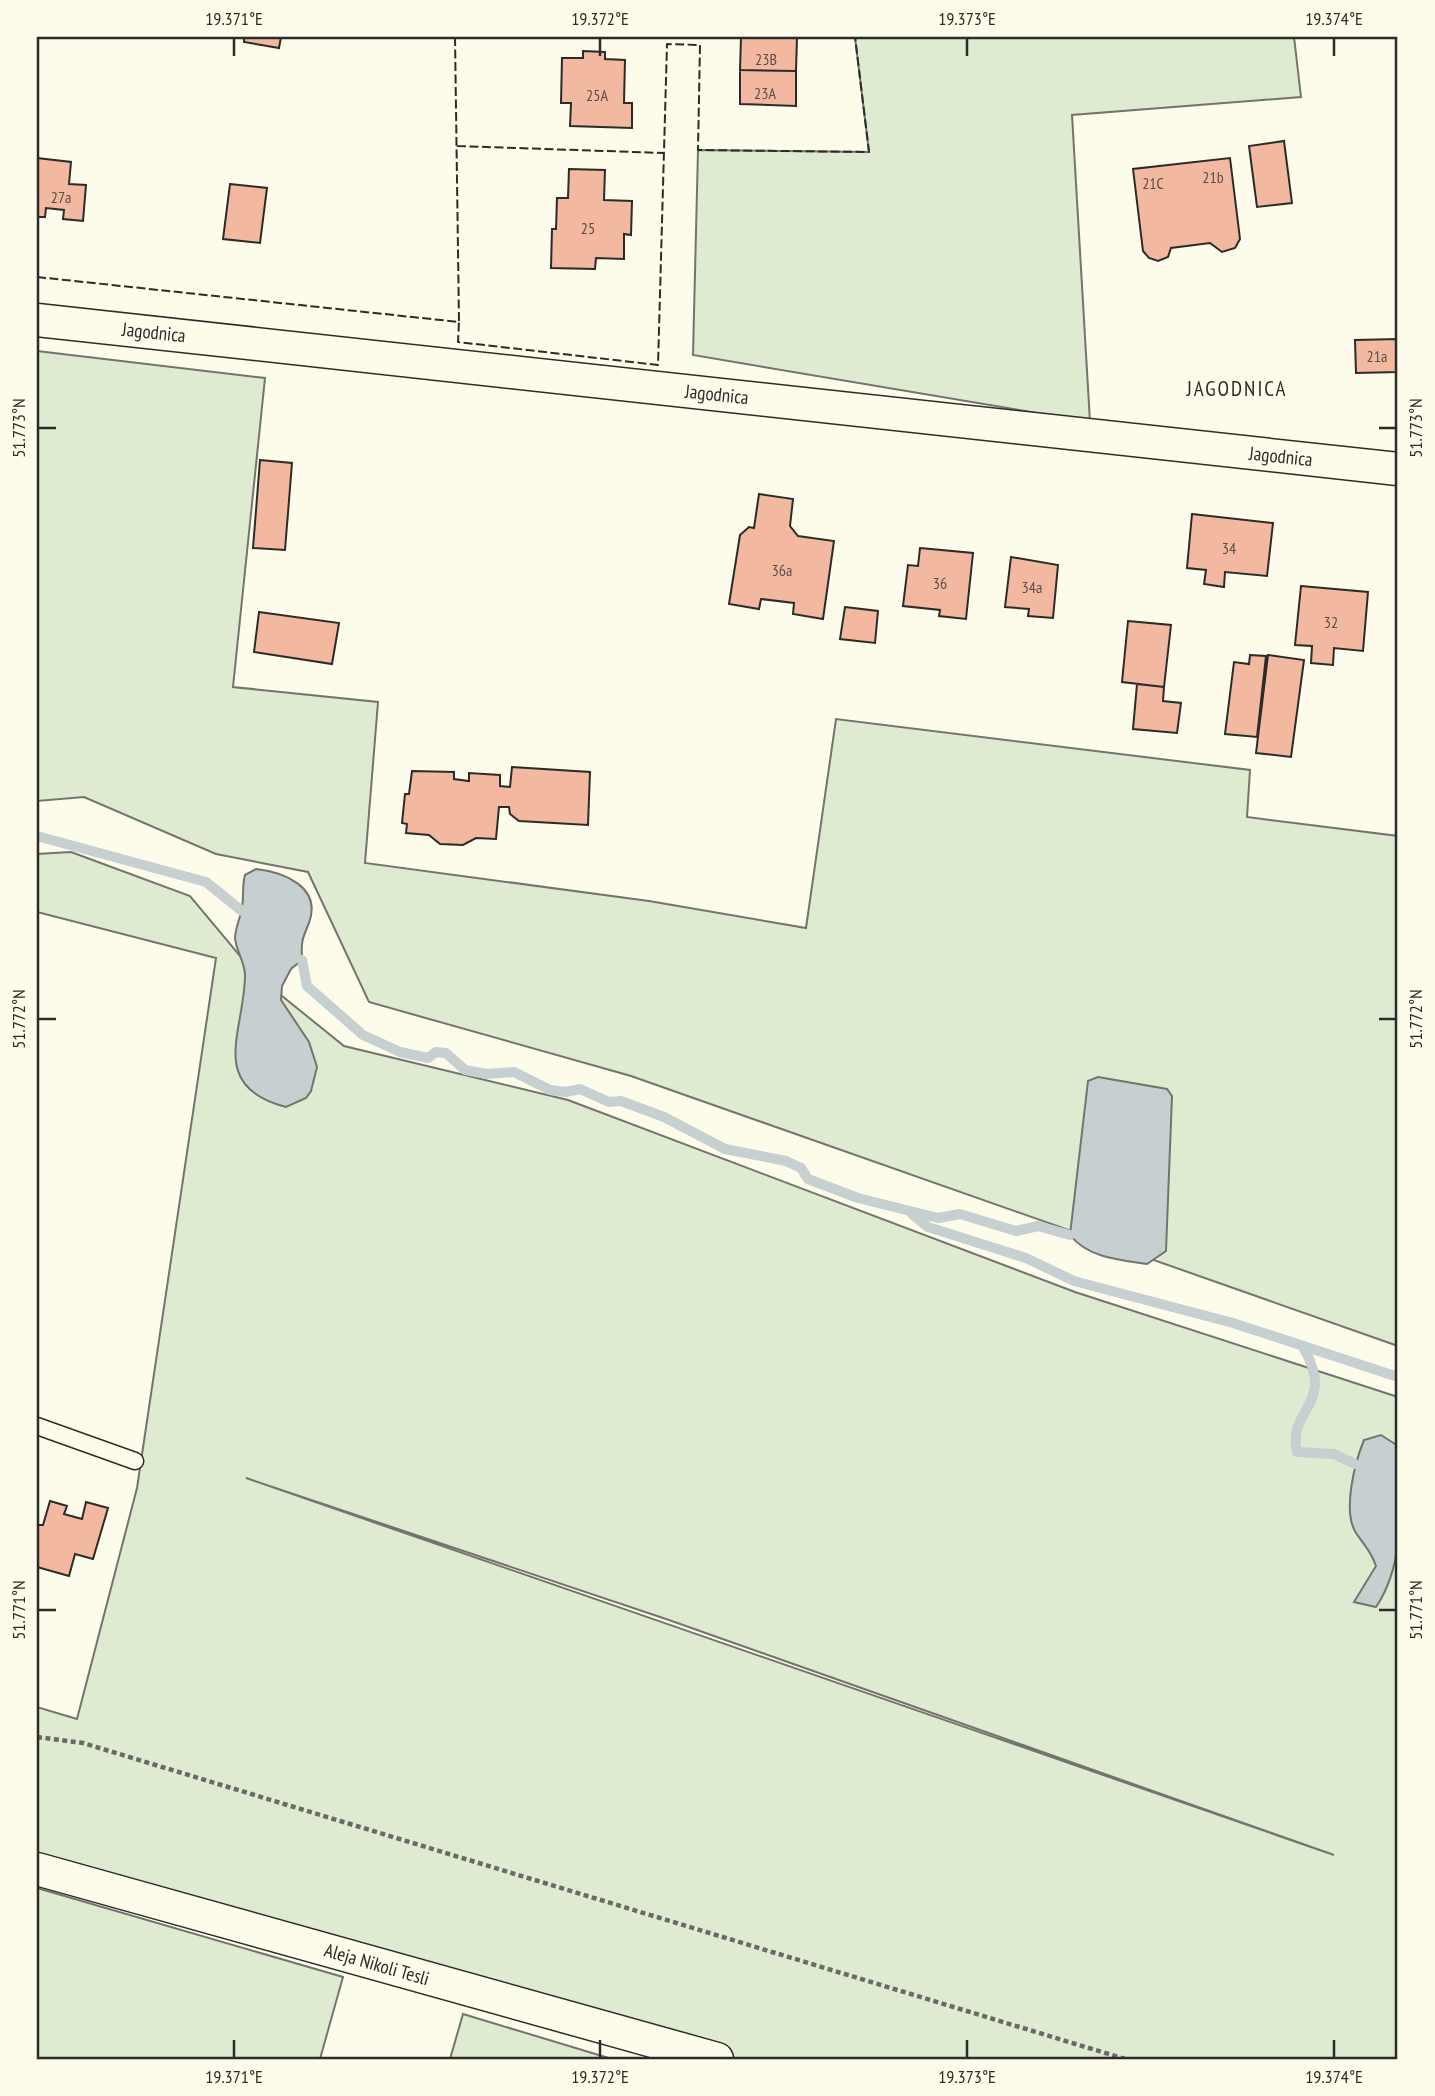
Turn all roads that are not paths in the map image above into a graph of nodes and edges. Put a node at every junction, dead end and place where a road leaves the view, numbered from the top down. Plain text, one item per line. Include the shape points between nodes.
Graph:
1 (37, 320) edge
2 (1398, 469) edge
3 (37, 1426) edge
4 (135, 1461) dead end
5 (37, 1870) edge
6 (717, 2059) edge

1 - 2 street, Jagodnica
3 - 4 lane
5 - 6 street, Aleja Nikoli Tesli

